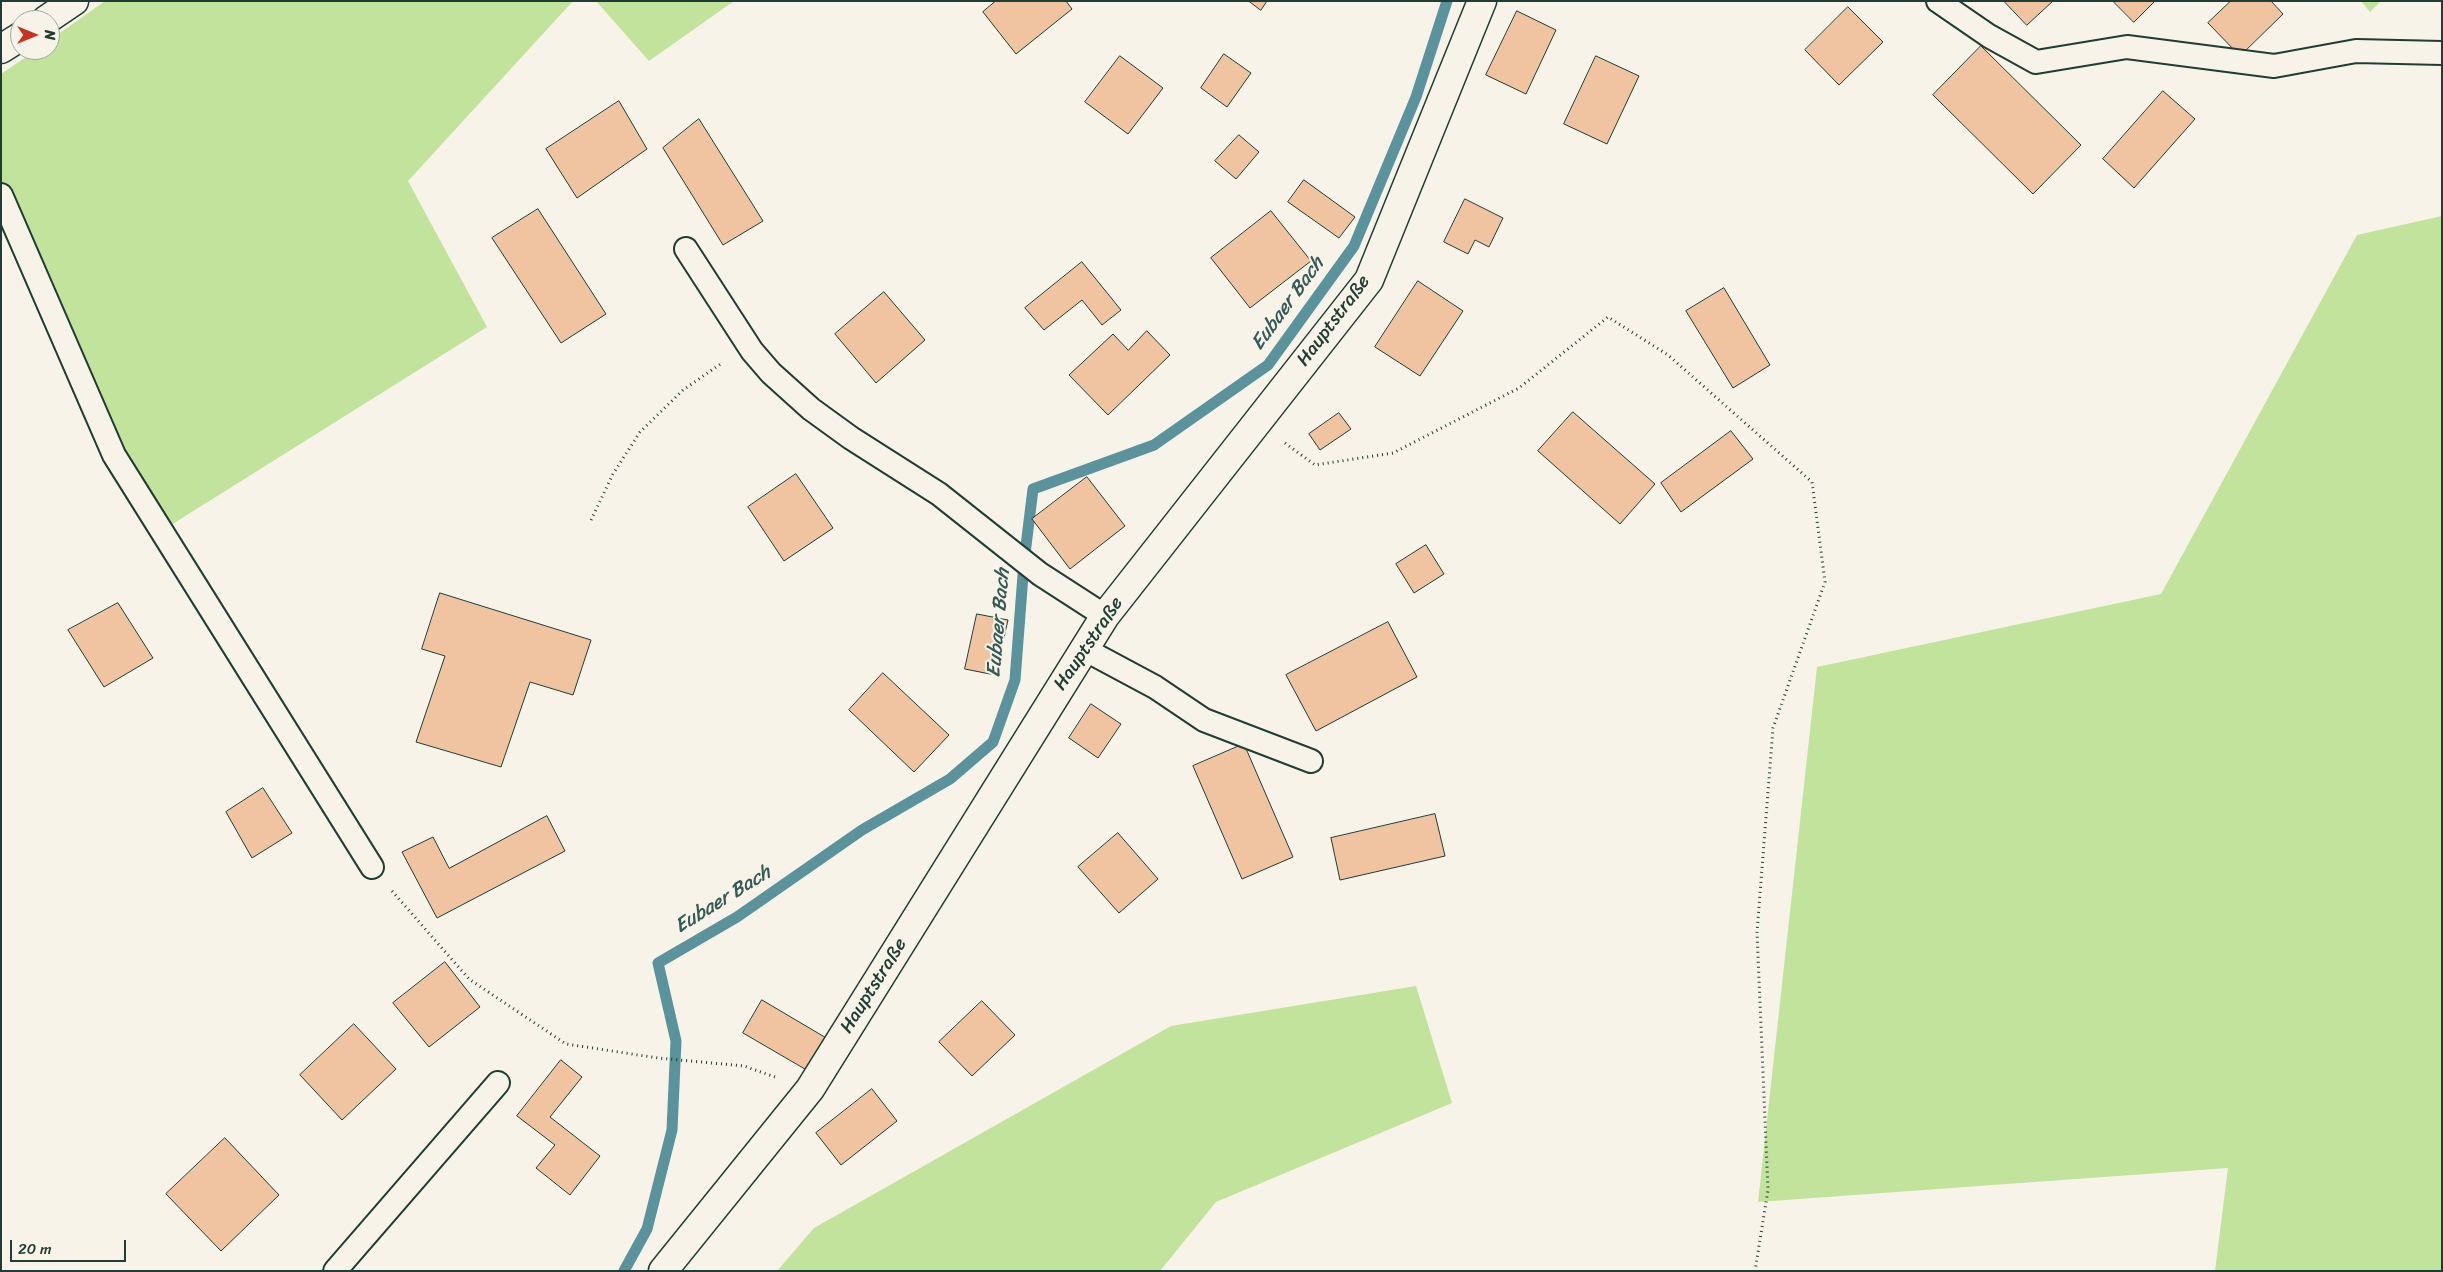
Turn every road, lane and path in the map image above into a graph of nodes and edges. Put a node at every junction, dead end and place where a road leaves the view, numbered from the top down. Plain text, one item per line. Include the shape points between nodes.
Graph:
1 (74, 1) edge
2 (1482, 1) edge
3 (1938, 1) edge
4 (60, 10) edge
5 (2442, 53) edge
6 (1, 195) edge
7 (686, 249) dead end
8 (752, 351) junction
9 (1257, 421) junction
10 (591, 520) dead end
11 (1105, 616) junction
12 (1084, 649) junction
13 (1311, 761) dead end
14 (372, 867) joint
15 (498, 1083) dead end
16 (810, 1089) junction
17 (335, 1271) edge
18 (663, 1271) edge
19 (1756, 1271) edge

1 - 4 street
2 - 9 street, Hauptstraße via 1368,280
3 - 5 lane via 1989,36 2036,62 2127,47 2274,66 2356,51
6 - 14 lane via 114,455
7 - 8 lane
8 - 10 path via 719,364 683,390 640,432 613,474
8 - 11 lane via 811,409 939,494 1040,574
9 - 11 street, Hauptstraße
9 - 19 path via 1314,465 1393,454 1519,388 1608,318 1668,354 1812,482 1825,582 1773,728 1757,932 1768,1190
11 - 12 street, Hauptstraße
12 - 13 lane via 1155,687 1204,720
12 - 16 street, Hauptstraße
14 - 16 path via 469,979 566,1044 658,1058 744,1066
15 - 17 lane
16 - 18 street, Hauptstraße

